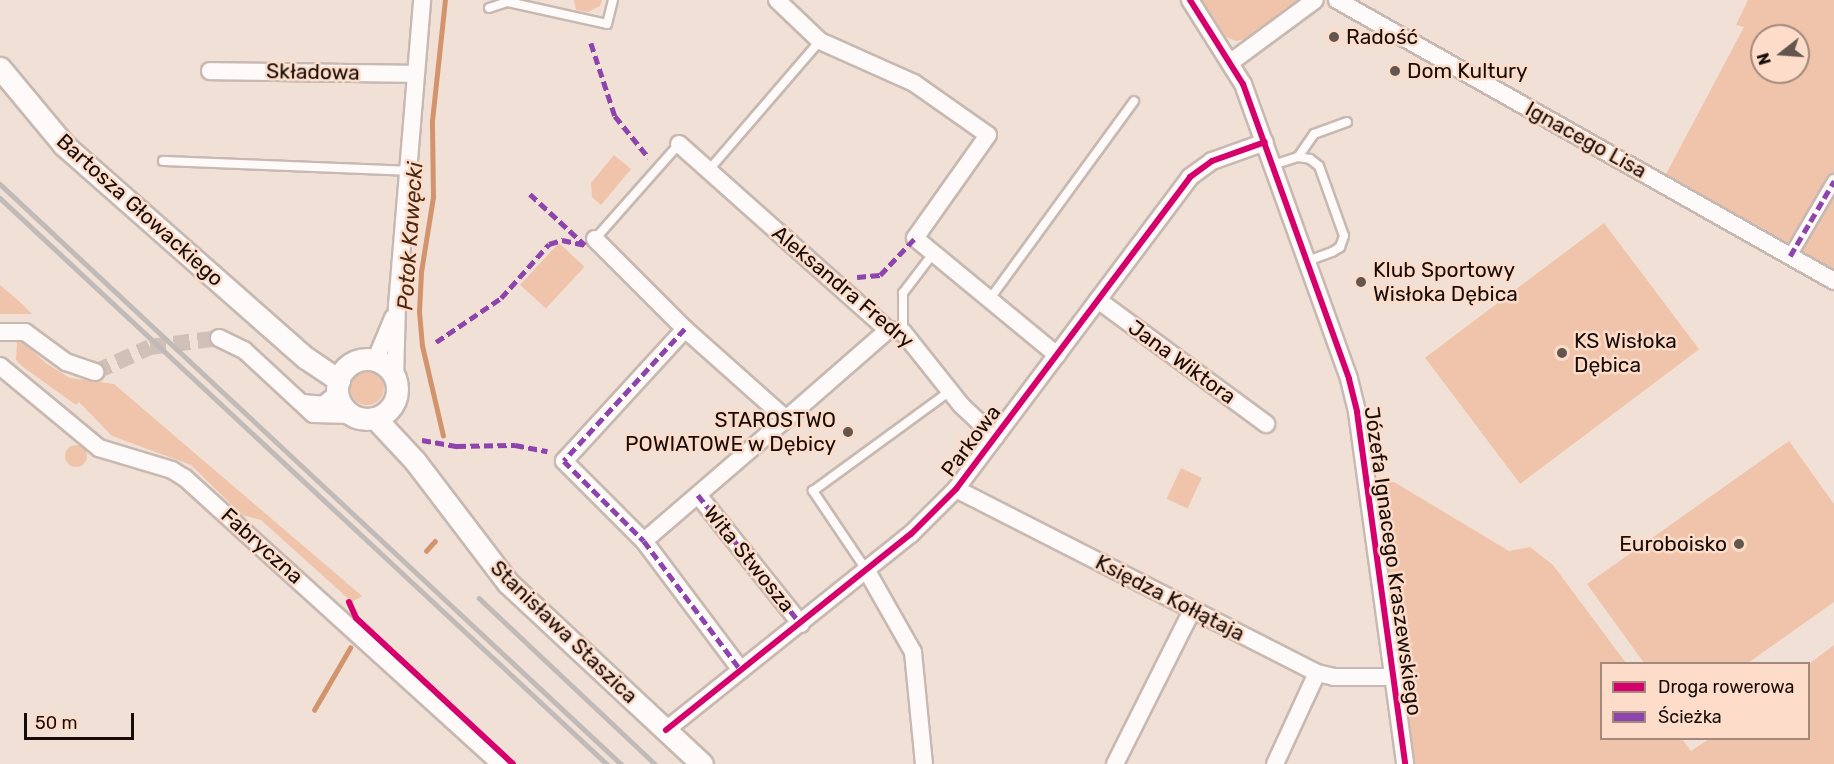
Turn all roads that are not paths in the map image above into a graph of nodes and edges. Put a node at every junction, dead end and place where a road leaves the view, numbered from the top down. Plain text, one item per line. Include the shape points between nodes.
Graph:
1 (422, 0) edge
2 (613, 0) edge
3 (777, 0) edge
4 (1190, 0) edge
5 (1315, 0) edge
6 (1337, 0) edge
7 (489, 8) dead end
8 (820, 41) junction
9 (1231, 62) junction
10 (0, 68) edge
11 (210, 71) dead end
12 (416, 74) junction
13 (1134, 101) dead end
14 (1347, 122) dead end
15 (1265, 142) junction
16 (679, 144) joint
17 (1298, 157) junction
18 (163, 161) dead end
19 (1273, 165) junction
20 (410, 171) junction
21 (708, 171) junction
22 (1834, 181) edge
23 (595, 239) joint
24 (932, 255) junction
25 (1790, 256) junction
26 (1308, 261) junction
27 (1834, 281) edge
28 (989, 300) junction
29 (1098, 300) junction
30 (397, 306) junction
31 (685, 330) junction
32 (896, 331) junction
33 (0, 332) edge
34 (219, 338) tunnel mouth
35 (291, 341) junction
36 (1057, 356) junction
37 (364, 362) junction
38 (0, 366) edge
39 (95, 372) tunnel mouth
40 (395, 380) junction
41 (338, 387) junction
42 (950, 391) junction
43 (302, 403) junction
44 (383, 412) junction
45 (353, 415) junction
46 (786, 418) junction
47 (1266, 424) dead end
48 (995, 437) junction
49 (956, 489) junction
50 (698, 495) junction
51 (644, 541) junction
52 (867, 571) junction
53 (1192, 610) junction
54 (801, 624) junction
55 (741, 670) junction
56 (1317, 673) junction
57 (1392, 677) junction
58 (666, 730) junction
59 (500, 764) edge
60 (702, 764) edge
61 (924, 764) edge
62 (1115, 764) edge
63 (1275, 764) edge
64 (1405, 764) edge

1 - 12 street
2 - 7 lane via 607,24 508,2
3 - 8 street
4 - 9 street, Józefa Ignacego Kraszewskiego
5 - 9 street
6 - 25 street, Ignacego Lisa
8 - 21 lane
8 - 24 street via 914,83 988,135 918,231 917,241
9 - 15 street, Józefa Ignacego Kraszewskiego
10 - 35 street, Bartosza Głowackiego via 64,145
11 - 12 street, Składowa
12 - 20 street
13 - 28 lane
14 - 17 lane via 1314,134
15 - 19 street, Józefa Ignacego Kraszewskiego
15 - 29 street, Parkowa via 1212,161 1190,177
16 - 21 street, Aleksandra Fredry
16 - 23 lane
17 - 19 lane
17 - 26 lane via 1319,166 1344,236 1332,252
18 - 20 lane
19 - 26 street, Józefa Ignacego Kraszewskiego
20 - 30 street
21 - 32 street, Aleksandra Fredry
22 - 25 street
23 - 31 street
24 - 28 street
24 - 32 lane via 903,293
25 - 27 street, Ignacego Lisa
26 - 57 street, Józefa Ignacego Kraszewskiego via 1357,412
28 - 36 street
29 - 36 street, Parkowa
29 - 47 street, Jana Wiktora
30 - 37 street
30 - 40 street
31 - 46 street
31 - 51 street via 564,461
32 - 42 street, Aleksandra Fredry
32 - 46 street
33 - 39 street via 26,332 66,362
34 - 43 street via 244,350
35 - 37 street, Bartosza Głowackiego
35 - 41 street, Bartosza Głowackiego
36 - 48 street, Parkowa
37 - 40 street via 384,365
37 - 41 street
38 - 59 street, Fabryczna via 99,448 172,470 185,478
40 - 44 street via 397,393
41 - 43 street via 323,405
41 - 45 street via 343,406
42 - 48 street, Aleksandra Fredry
42 - 52 lane via 813,491
43 - 45 street via 320,417
44 - 45 street
44 - 58 street, Stanisława Staszica via 415,461 508,583
46 - 50 street
48 - 49 street, Parkowa
49 - 52 street, Parkowa
49 - 53 street, Księdza Kołłątaja
50 - 51 street
50 - 54 street, Wita Stwosza
51 - 55 street
52 - 54 street, Parkowa
52 - 61 street via 913,652
53 - 56 street, Księdza Kołłątaja
53 - 62 street
54 - 55 street, Parkowa
55 - 58 street, Parkowa
56 - 57 street, Księdza Kołłątaja via 1334,677
56 - 63 street
57 - 64 street, Józefa Ignacego Kraszewskiego
58 - 60 street, Stanisława Staszica

